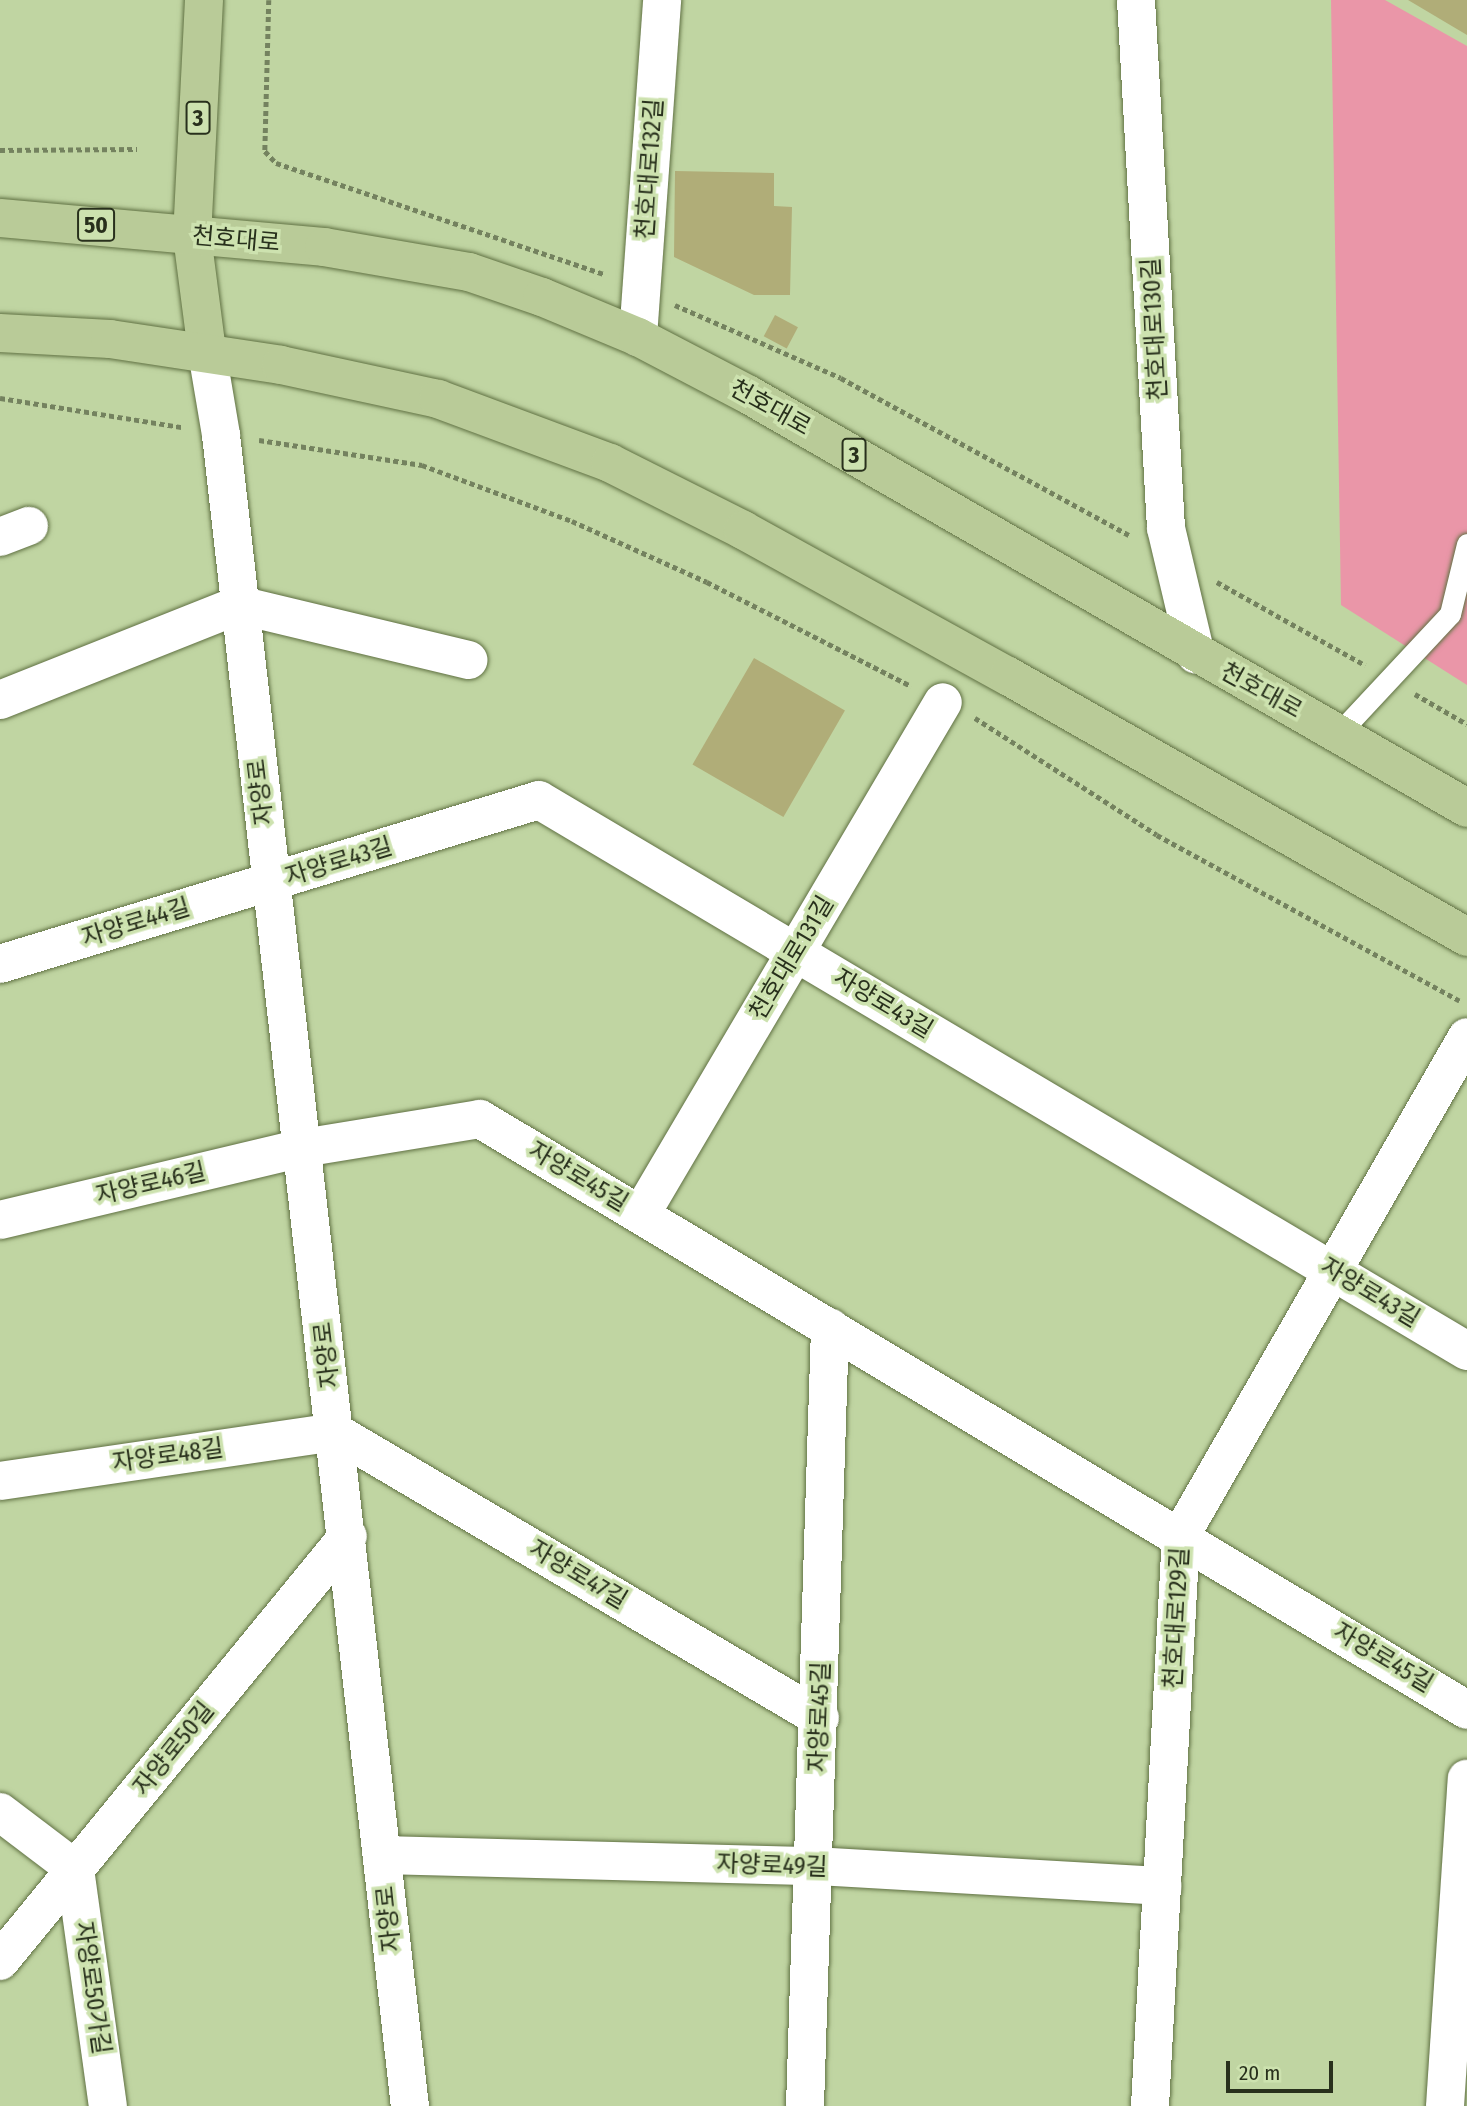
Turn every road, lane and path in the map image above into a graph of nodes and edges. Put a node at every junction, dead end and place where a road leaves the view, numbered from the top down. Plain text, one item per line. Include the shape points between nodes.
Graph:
1 (204, 0) edge
2 (269, 0) edge
3 (662, 0) edge
4 (1136, 0) edge
5 (137, 149) dead end
6 (0, 150) edge
7 (0, 218) edge
8 (192, 236) junction
9 (642, 288) junction
10 (0, 333) edge
11 (638, 337) junction
12 (207, 352) junction
13 (0, 398) edge
14 (221, 435) junction
15 (1467, 544) edge
16 (1174, 562) junction
17 (239, 605) junction
18 (1196, 655) junction
19 (468, 660) dead end
20 (1389, 679) junction
21 (0, 699) edge
22 (943, 702) junction
23 (1467, 724) edge
24 (1338, 734) junction
25 (1467, 807) edge
26 (271, 882) junction
27 (1467, 937) edge
28 (795, 953) junction
29 (0, 964) edge
30 (1467, 1004) edge
31 (1467, 1037) edge
32 (303, 1148) junction
33 (640, 1214) junction
34 (0, 1220) edge
35 (1333, 1271) junction
36 (830, 1327) junction
37 (1467, 1351) edge
38 (335, 1432) junction
39 (0, 1481) edge
40 (1181, 1535) junction
41 (348, 1536) junction
42 (1467, 1710) edge
43 (820, 1718) junction
44 (1467, 1779) edge
45 (0, 1812) edge
46 (382, 1855) junction
47 (815, 1866) junction
48 (75, 1869) junction
49 (1162, 1886) junction
50 (0, 1961) edge
51 (108, 2106) edge
52 (410, 2106) edge
53 (805, 2106) edge
54 (1150, 2106) edge
55 (1445, 2106) edge

1 - 8 main road, 자양로 / 3
2 - 9 path via 265,151 292,172 317,176
3 - 9 street, 천호대로132길
4 - 16 street, 천호대로130길 via 1166,528
5 - 6 path
7 - 8 main road, 천호대로 / 50
8 - 11 main road, 천호대로 / 3 via 324,247 469,272
8 - 12 main road, 자양로 / 3
9 - 11 street, 천호대로132길
9 - 16 path via 841,378 1026,476
10 - 12 main road via 110,339
11 - 18 main road, 천호대로 / 3 via 1027,553
12 - 14 street, 자양로
12 - 27 main road via 438,399 610,463 743,530 1008,676
13 - 14 path
14 - 17 street, 자양로
14 - 22 path via 422,465 572,522 706,582
15 - 20 lane via 1450,614
16 - 18 street, 천호대로130길
16 - 20 path via 1254,600
17 - 19 street
17 - 21 street
17 - 26 street, 자양로
18 - 24 main road, 천호대로 / 3
20 - 23 path
20 - 24 lane
22 - 28 street, 천호대로131길
22 - 30 path via 984,723 1157,835
24 - 25 main road, 천호대로 / 3
26 - 28 street, 자양로43길 via 539,800
26 - 29 street, 자양로44길
26 - 32 street, 자양로
28 - 33 street, 천호대로131길
28 - 35 street, 자양로43길
31 - 35 street, 천호대로129길
32 - 33 street, 자양로45길 via 480,1119
32 - 34 street, 자양로46길
32 - 38 street, 자양로
33 - 36 street, 자양로45길
35 - 37 street, 자양로43길
35 - 40 street, 천호대로129길
36 - 40 street, 자양로45길
36 - 43 street, 자양로45길
38 - 39 street, 자양로48길
38 - 41 street, 자양로
38 - 43 street, 자양로47길
40 - 42 street, 자양로45길
40 - 49 street, 천호대로129길
41 - 46 street, 자양로
41 - 48 street, 자양로50길
43 - 47 street, 자양로45길
44 - 55 street
45 - 48 street
46 - 47 street, 자양로49길
46 - 52 street, 자양로
47 - 49 street, 자양로49길
47 - 53 street, 자양로45길
48 - 50 street, 자양로50길
48 - 51 street, 자양로50가길
49 - 54 street, 천호대로129길

